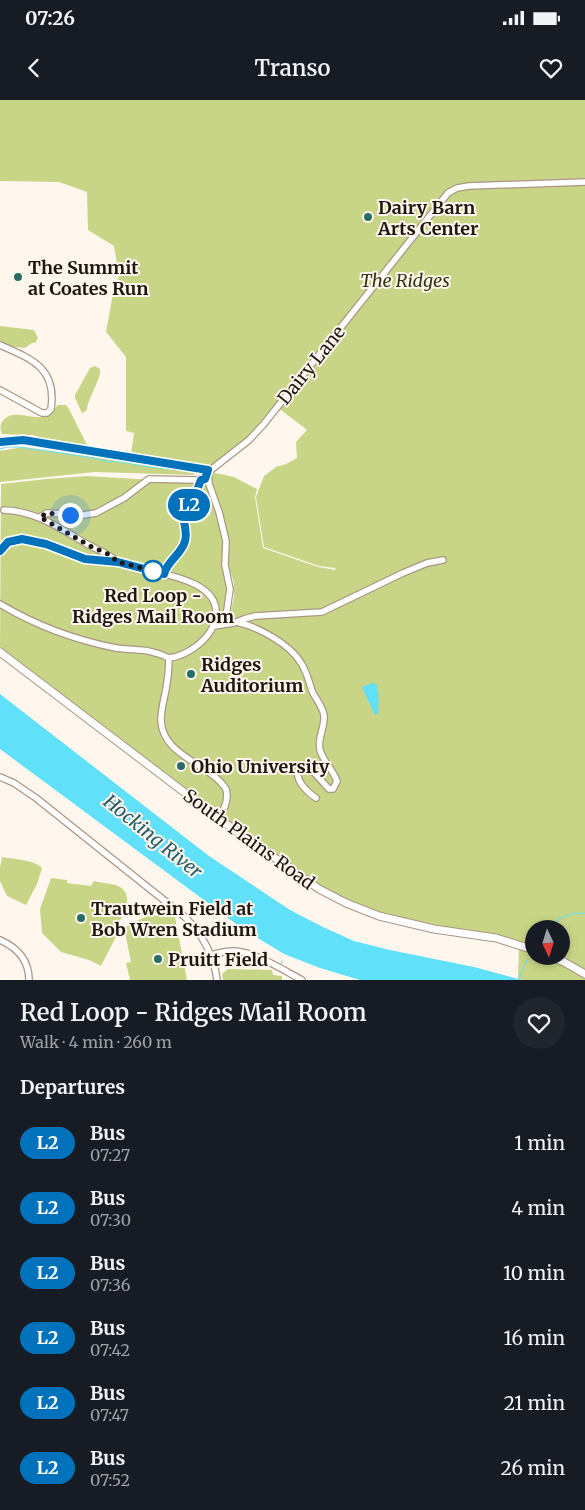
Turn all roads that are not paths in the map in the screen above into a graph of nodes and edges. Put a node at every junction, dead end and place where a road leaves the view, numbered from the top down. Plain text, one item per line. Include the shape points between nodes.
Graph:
1 (585, 182) edge
2 (0, 345) edge
3 (0, 390) edge
4 (0, 442) edge
5 (208, 470) junction
6 (4, 510) dead end
7 (40, 517) junction
8 (0, 551) edge
9 (443, 560) dead end
10 (118, 562) junction
11 (164, 574) junction
12 (0, 604) edge
13 (237, 622) junction
14 (225, 624) junction
15 (214, 626) junction
16 (0, 652) edge
17 (169, 658) junction
18 (0, 778) edge
19 (316, 798) dead end
20 (218, 818) junction
21 (0, 940) edge
22 (525, 947) edge
23 (211, 955) junction
24 (569, 965) edge
25 (585, 974) edge
26 (30, 980) edge
27 (217, 980) edge
28 (302, 980) edge

1 - 5 street, Dairy Lane via 469,186 448,193 259,429 227,458
2 - 3 street via 45,371 52,394 51,409 42,413
4 - 5 street via 23,440
5 - 7 street, Dairy Lane via 196,480 149,478 124,498 90,514 47,513
5 - 11 street via 183,513 184,544
5 - 14 street via 226,541 225,565 230,589
6 - 7 street
7 - 10 street
8 - 10 street via 8,542 22,539 85,559
9 - 13 street via 403,573 322,612 255,616
10 - 11 street
11 - 15 street via 196,584 209,595 216,608
12 - 17 street via 66,634 117,648 157,652
13 - 14 street
13 - 19 street via 260,630 292,650 306,671 324,716 321,752 337,781 329,789 310,768 300,766 297,772 299,781
14 - 15 street
15 - 17 street via 189,651
16 - 20 main road, South Plains Road
17 - 20 street via 161,725 173,746 226,789 227,801
18 - 23 street via 25,790 180,912 197,930
20 - 22 main road, South Plains Road via 296,875 346,903 408,924 496,938
21 - 26 street via 13,947 25,960
23 - 27 street
23 - 28 street via 244,952
24 - 25 main road

